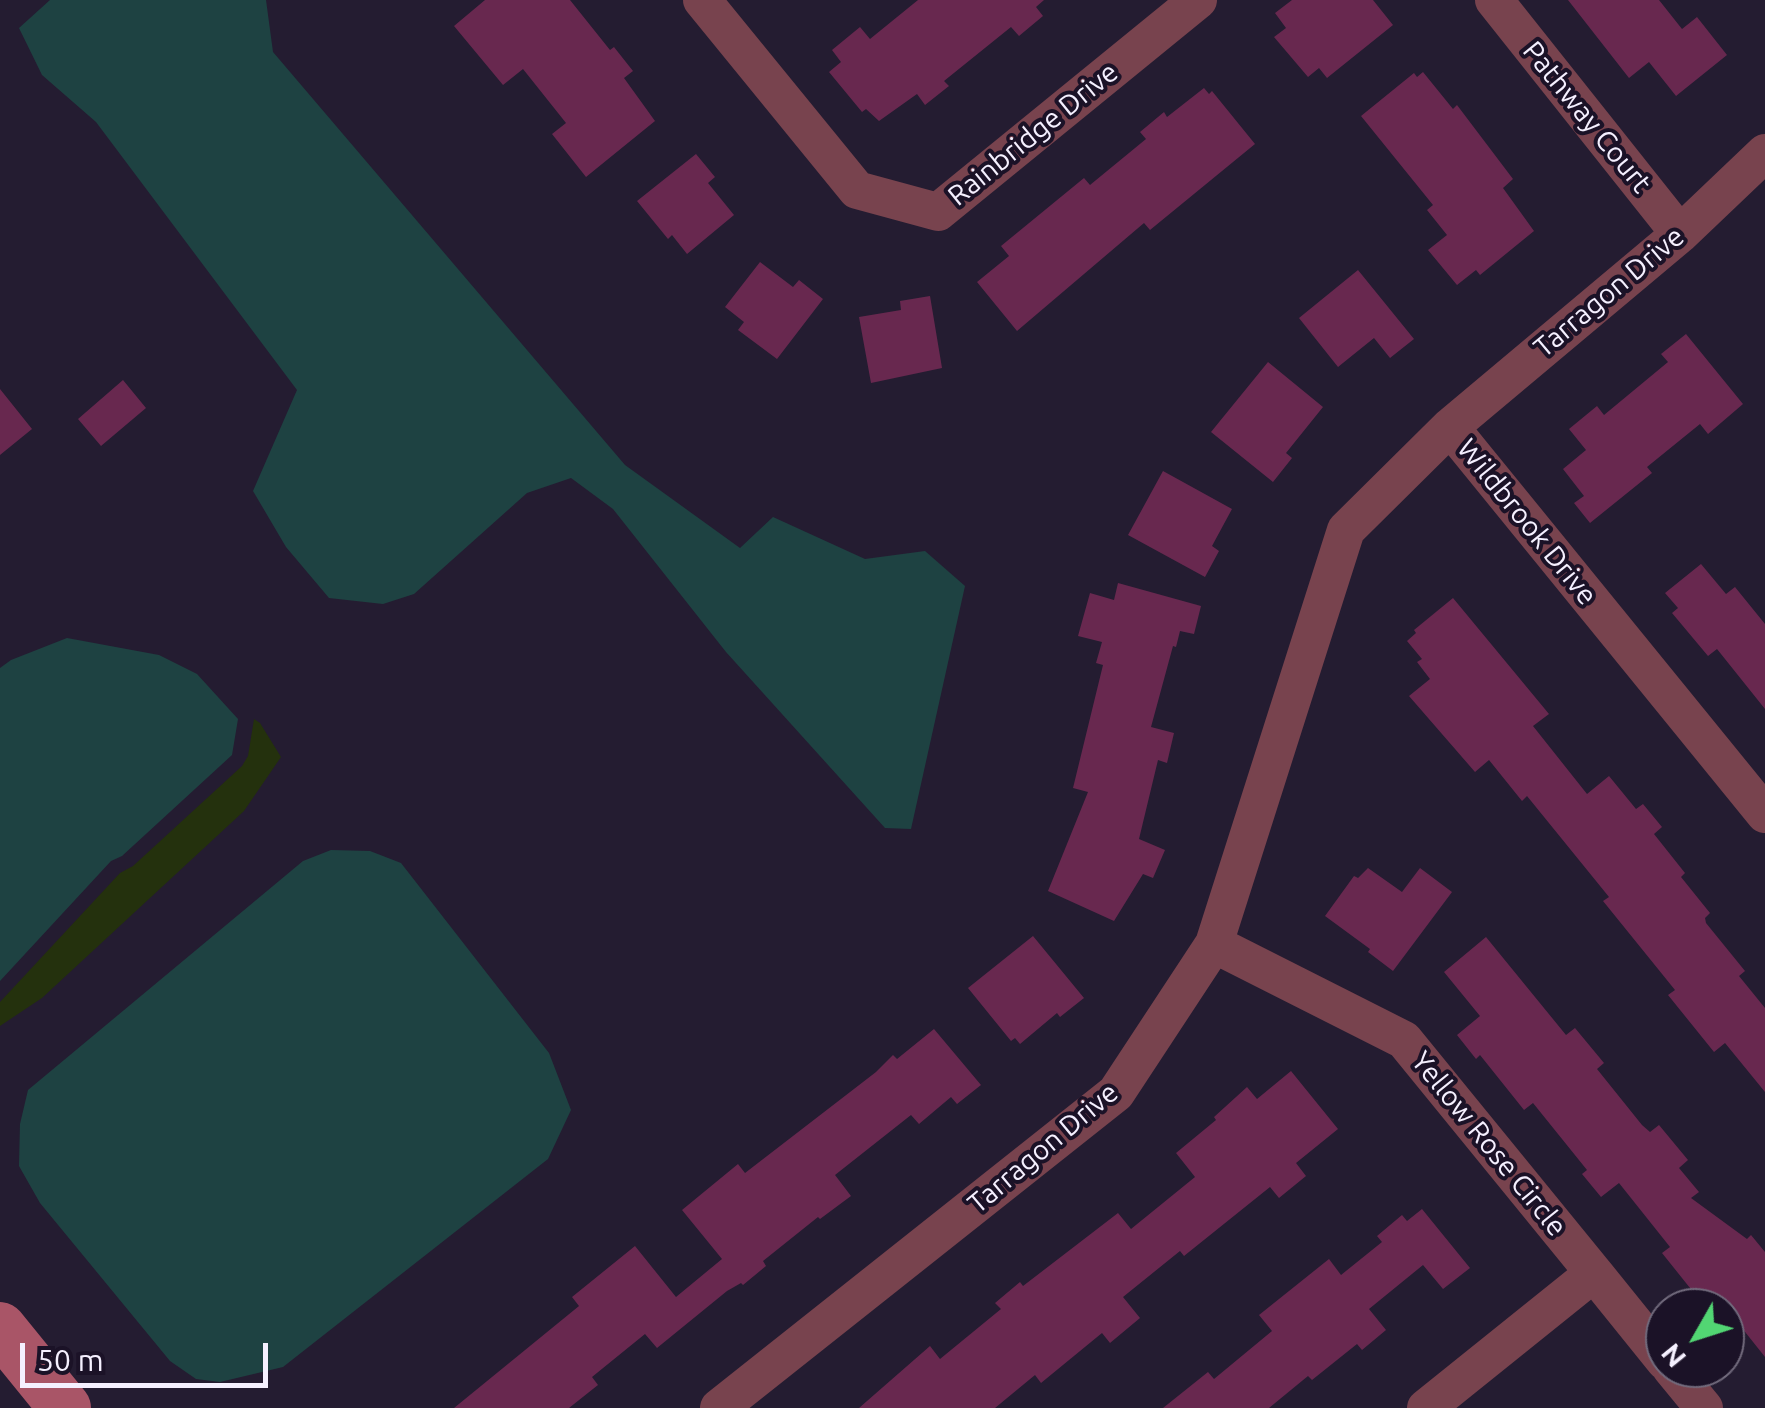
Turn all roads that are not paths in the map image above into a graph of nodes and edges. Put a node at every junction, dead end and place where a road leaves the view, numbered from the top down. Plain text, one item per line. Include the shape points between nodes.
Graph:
1 (702, 0) edge
2 (1198, 0) edge
3 (1494, 0) edge
4 (1765, 153) edge
5 (1680, 234) junction
6 (1450, 427) junction
7 (1313, 634) joint
8 (1765, 814) edge
9 (1214, 944) junction
10 (1594, 1273) junction
11 (0, 1328) edge
12 (1645, 1335) edge
13 (1688, 1388) edge
14 (65, 1408) edge
15 (720, 1408) edge
16 (1426, 1408) edge
17 (1704, 1408) edge

1 - 2 street, Rainbridge Drive via 857,190 938,212
3 - 5 street, Pathway Court
4 - 5 street, Tarragon Drive
5 - 6 street, Tarragon Drive
6 - 7 street, Wildbrook Drive via 1346,530
6 - 8 street, Wildbrook Drive
7 - 9 street, Tarragon Drive
9 - 10 street, Yellow Rose Circle via 1404,1040
9 - 15 street, Tarragon Drive via 1116,1093
10 - 12 street, Yellow Rose Circle
10 - 16 street
11 - 14 main road
13 - 17 street

